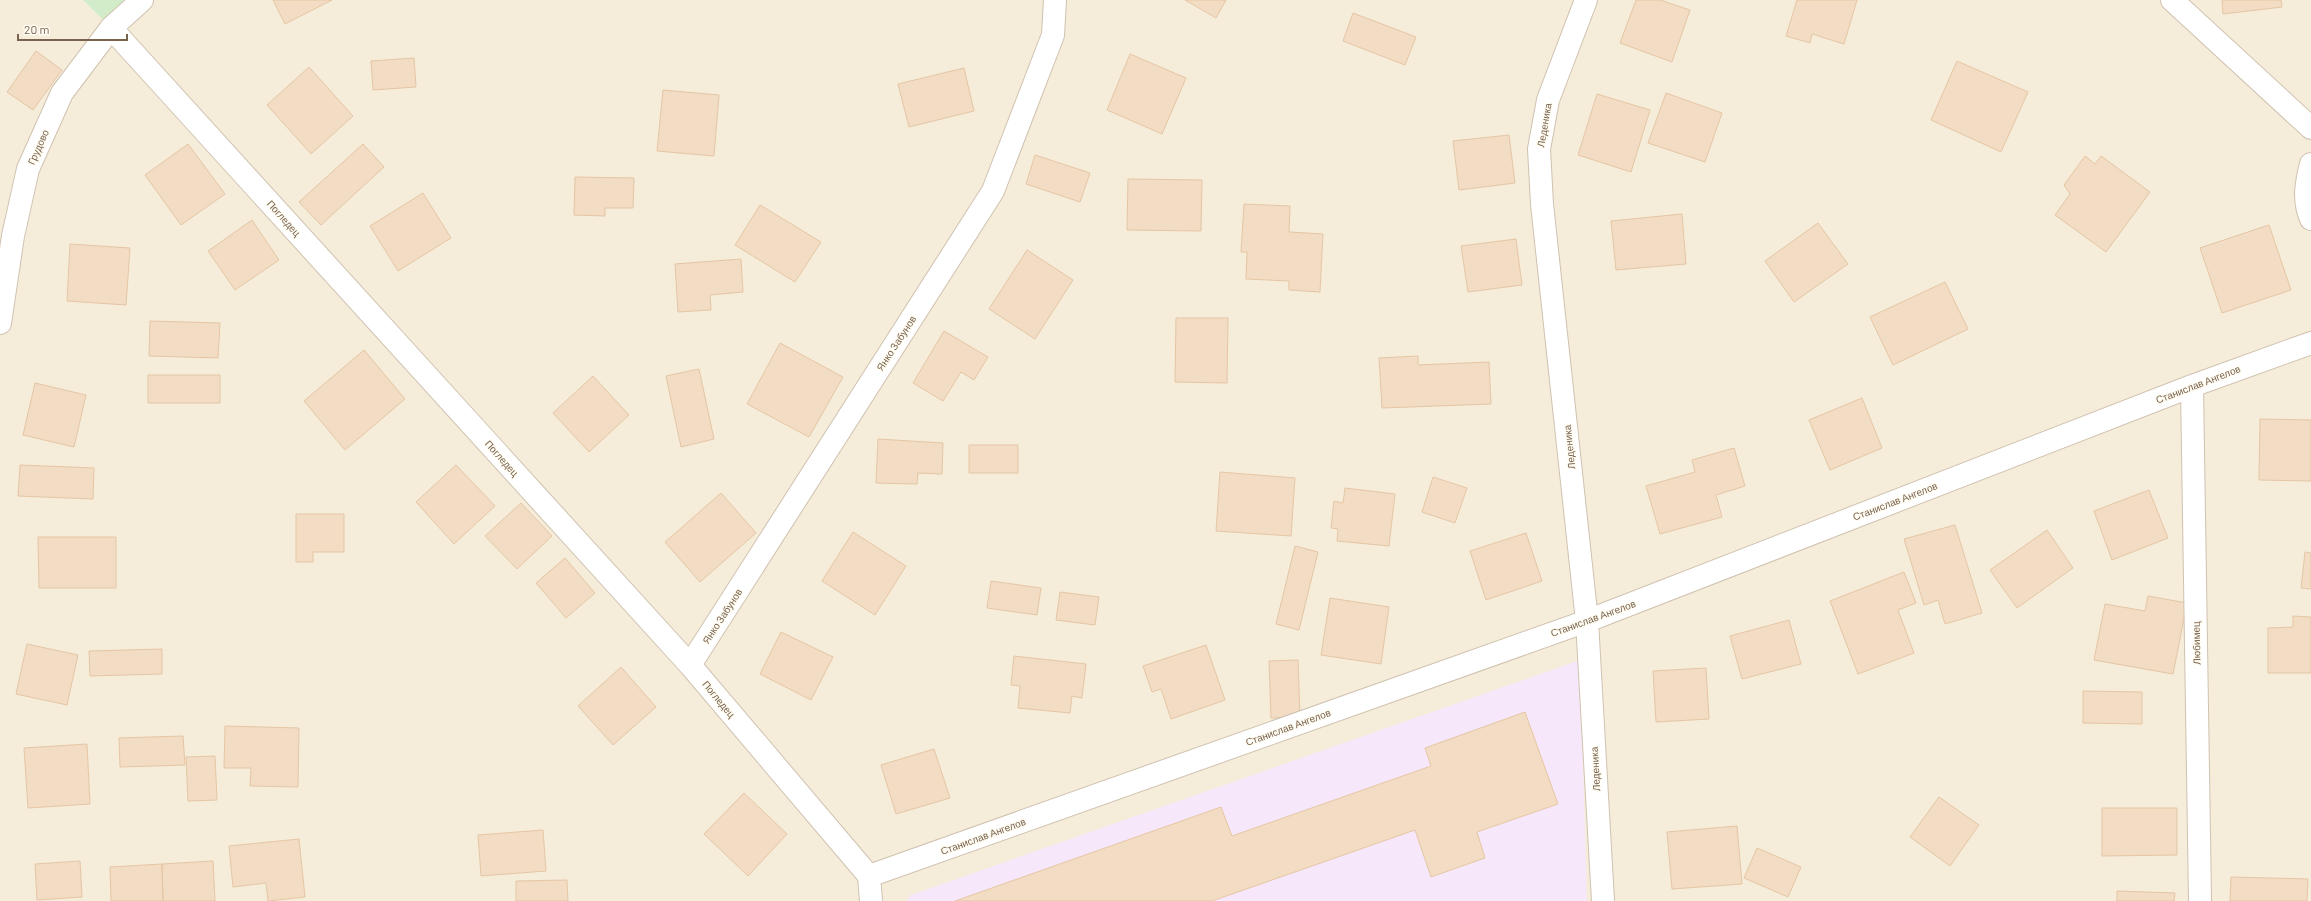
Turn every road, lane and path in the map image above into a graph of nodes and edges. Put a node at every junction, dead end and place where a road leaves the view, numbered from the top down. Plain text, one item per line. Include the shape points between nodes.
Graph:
1 (142, 0) edge
2 (1055, 0) edge
3 (1586, 0) edge
4 (2172, 0) edge
5 (111, 28) junction
6 (2311, 128) edge
7 (2311, 164) edge
8 (2311, 219) edge
9 (0, 323) edge
10 (2311, 342) edge
11 (2192, 386) junction
12 (1587, 621) junction
13 (690, 665) junction
14 (869, 876) junction
15 (871, 901) edge
16 (1602, 901) edge
17 (2200, 901) edge

1 - 5 street, Грудово
2 - 13 street, Янко Забунов via 1053,35 993,191
3 - 12 street, Леденика via 1548,100 1539,149 1543,212
4 - 6 street
5 - 9 street, Грудово via 62,93 28,169 13,236
5 - 13 street, Погледец
7 - 8 street via 2305,186 2306,208
10 - 11 street, Станислав Ангелов
11 - 12 street, Станислав Ангелов
11 - 17 street, Любимец
12 - 14 street, Станислав Ангелов
12 - 16 street, Леденика
13 - 14 street, Погледец
14 - 15 street

